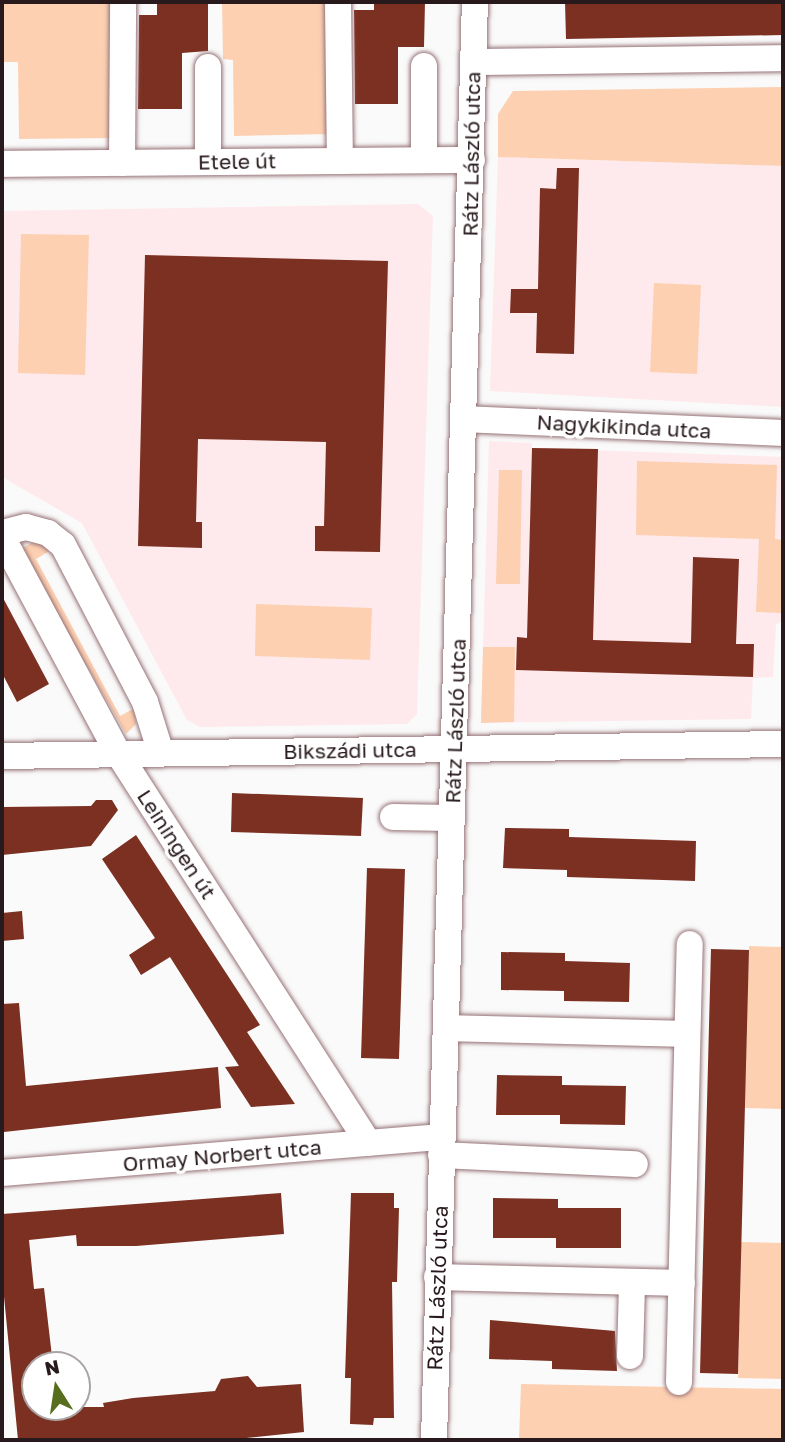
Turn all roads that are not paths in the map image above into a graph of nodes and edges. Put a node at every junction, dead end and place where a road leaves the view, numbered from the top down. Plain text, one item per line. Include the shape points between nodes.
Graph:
1 (123, 2) edge
2 (338, 2) edge
3 (475, 2) edge
4 (783, 58) edge
5 (473, 62) junction
6 (424, 66) dead end
7 (208, 67) dead end
8 (424, 160) junction
9 (472, 160) junction
10 (340, 161) junction
11 (208, 162) junction
12 (122, 163) junction
13 (2, 164) edge
14 (464, 419) junction
15 (783, 433) edge
16 (2, 535) edge
17 (783, 744) edge
18 (454, 748) junction
19 (160, 753) junction
20 (118, 754) junction
21 (2, 756) edge
22 (393, 817) dead end
23 (452, 818) junction
24 (690, 944) dead end
25 (446, 1028) junction
26 (687, 1034) junction
27 (368, 1143) junction
28 (442, 1146) junction
29 (635, 1164) dead end
30 (2, 1173) edge
31 (437, 1277) junction
32 (632, 1283) junction
33 (682, 1283) junction
34 (630, 1356) dead end
35 (679, 1382) dead end
36 (434, 1440) edge

1 - 12 street
2 - 10 street
3 - 5 street, Rátz László utca
4 - 5 street
5 - 9 street, Rátz László utca
6 - 8 street
7 - 11 street
8 - 9 street, Etele út
8 - 10 street, Etele út
9 - 14 street, Rátz László utca
10 - 11 street, Etele út
11 - 12 street, Etele út
12 - 13 street, Etele út
14 - 15 street, Nagykikinda utca
14 - 18 street, Rátz László utca
16 - 19 street via 26,527 48,533 63,545 145,702
16 - 20 street, Leiningen út
17 - 18 street, Bikszádi utca
18 - 19 street, Bikszádi utca
18 - 23 street, Rátz László utca
19 - 20 street, Bikszádi utca
20 - 21 street, Bikszádi utca
20 - 27 street, Leiningen út
22 - 23 street
23 - 25 street, Rátz László utca
24 - 26 street
25 - 26 street
25 - 28 street, Rátz László utca
26 - 33 street
27 - 28 street, Ormay Norbert utca
27 - 30 street, Ormay Norbert utca
28 - 29 street, Ormay Norbert utca
28 - 31 street, Rátz László utca
31 - 32 street
31 - 36 street, Rátz László utca
32 - 33 street
32 - 34 street
33 - 35 street

